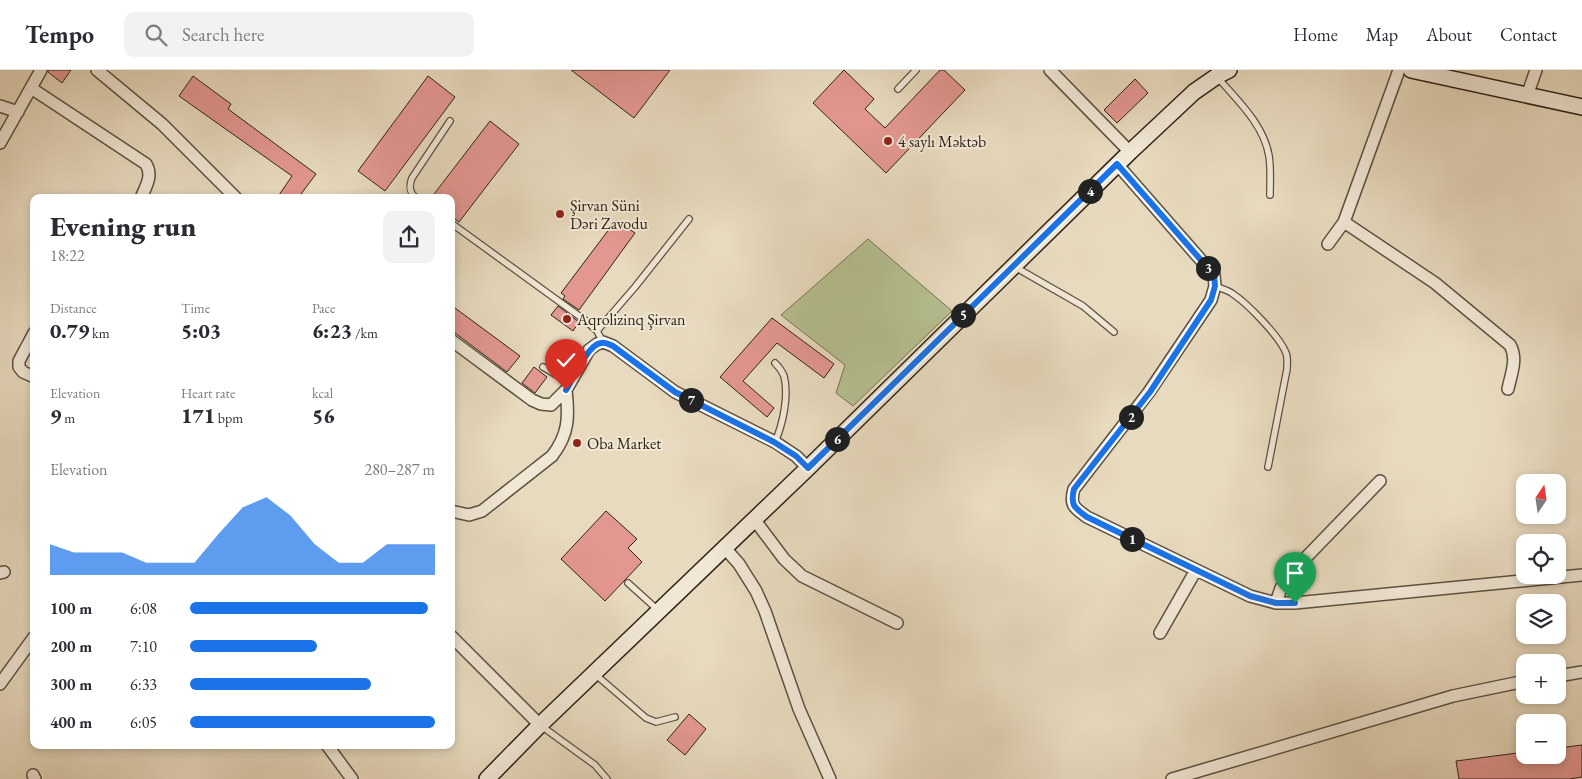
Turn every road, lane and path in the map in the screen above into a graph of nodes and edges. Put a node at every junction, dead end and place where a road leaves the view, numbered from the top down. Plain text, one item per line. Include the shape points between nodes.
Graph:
1 (41, 70) edge
2 (97, 70) edge
3 (916, 70) edge
4 (1050, 70) edge
5 (1399, 70) edge
6 (1412, 70) edge
7 (1536, 70) edge
8 (1223, 73) edge
9 (31, 88) junction
10 (898, 88) dead end
11 (1528, 96) junction
12 (0, 106) edge
13 (1582, 107) edge
14 (18, 112) junction
15 (450, 121) dead end
16 (0, 143) edge
17 (1130, 152) junction
18 (1117, 164) junction
19 (143, 194) edge
20 (232, 194) edge
21 (412, 194) edge
22 (1270, 195) dead end
23 (690, 219) dead end
24 (1344, 222) junction
25 (455, 226) edge
26 (1328, 244) dead end
27 (1013, 266) junction
28 (1215, 286) junction
29 (597, 331) junction
30 (1114, 332) dead end
31 (30, 340) edge
32 (603, 342) junction
33 (455, 343) edge
34 (775, 362) dead end
35 (543, 367) dead end
36 (30, 375) edge
37 (568, 386) junction
38 (1508, 389) dead end
39 (774, 442) junction
40 (1268, 467) dead end
41 (808, 468) junction
42 (1380, 481) dead end
43 (455, 514) edge
44 (754, 519) junction
45 (724, 547) junction
46 (1196, 570) junction
47 (1582, 575) edge
48 (628, 583) dead end
49 (1276, 603) junction
50 (658, 611) junction
51 (897, 623) dead end
52 (1160, 633) dead end
53 (455, 640) edge
54 (30, 643) edge
55 (1582, 672) edge
56 (594, 673) junction
57 (1566, 675) edge
58 (1516, 683) edge
59 (0, 684) edge
60 (675, 717) dead end
61 (540, 725) junction
62 (329, 749) edge
63 (346, 776) edge
64 (487, 779) edge
65 (607, 779) edge
66 (830, 779) edge
67 (1172, 779) edge

1 - 9 street
2 - 20 street via 167,129
3 - 10 lane
4 - 17 street
5 - 24 street
6 - 11 main road
7 - 11 street
8 - 17 main road via 1194,92
8 - 22 lane via 1264,138 1269,156
9 - 14 street
9 - 19 street via 146,164 150,178
11 - 13 main road
12 - 14 street
14 - 16 street
15 - 21 lane via 412,178 409,186
17 - 18 main road
18 - 27 main road
18 - 28 street via 1214,275
23 - 29 lane
24 - 26 street
24 - 38 street via 1435,283 1510,345 1514,362
25 - 29 lane
27 - 30 lane via 1083,306
27 - 41 main road
28 - 40 lane via 1235,296 1270,330 1287,355
28 - 46 street via 1211,300 1191,331 1150,392 1074,489 1072,499 1074,507 1087,517
29 - 32 lane
31 - 36 street via 19,361 19,367
32 - 37 street via 589,350
32 - 39 street via 675,392
33 - 37 street via 541,404 551,404
34 - 39 lane via 784,374 786,389 783,418
35 - 37 lane
37 - 43 street via 566,430 552,456 482,511 469,516
39 - 41 street
41 - 44 main road
42 - 49 street via 1290,574
44 - 45 main road
44 - 51 street via 784,560 802,576
45 - 50 main road
45 - 66 street via 756,591 799,708
46 - 49 street via 1250,596
46 - 52 street
47 - 49 street
48 - 50 lane
50 - 56 main road
53 - 61 street
54 - 59 street
55 - 57 street
56 - 60 lane via 646,718 656,722
56 - 61 main road
58 - 67 street via 1453,696
61 - 64 main road
61 - 65 lane via 595,765
62 - 63 street

